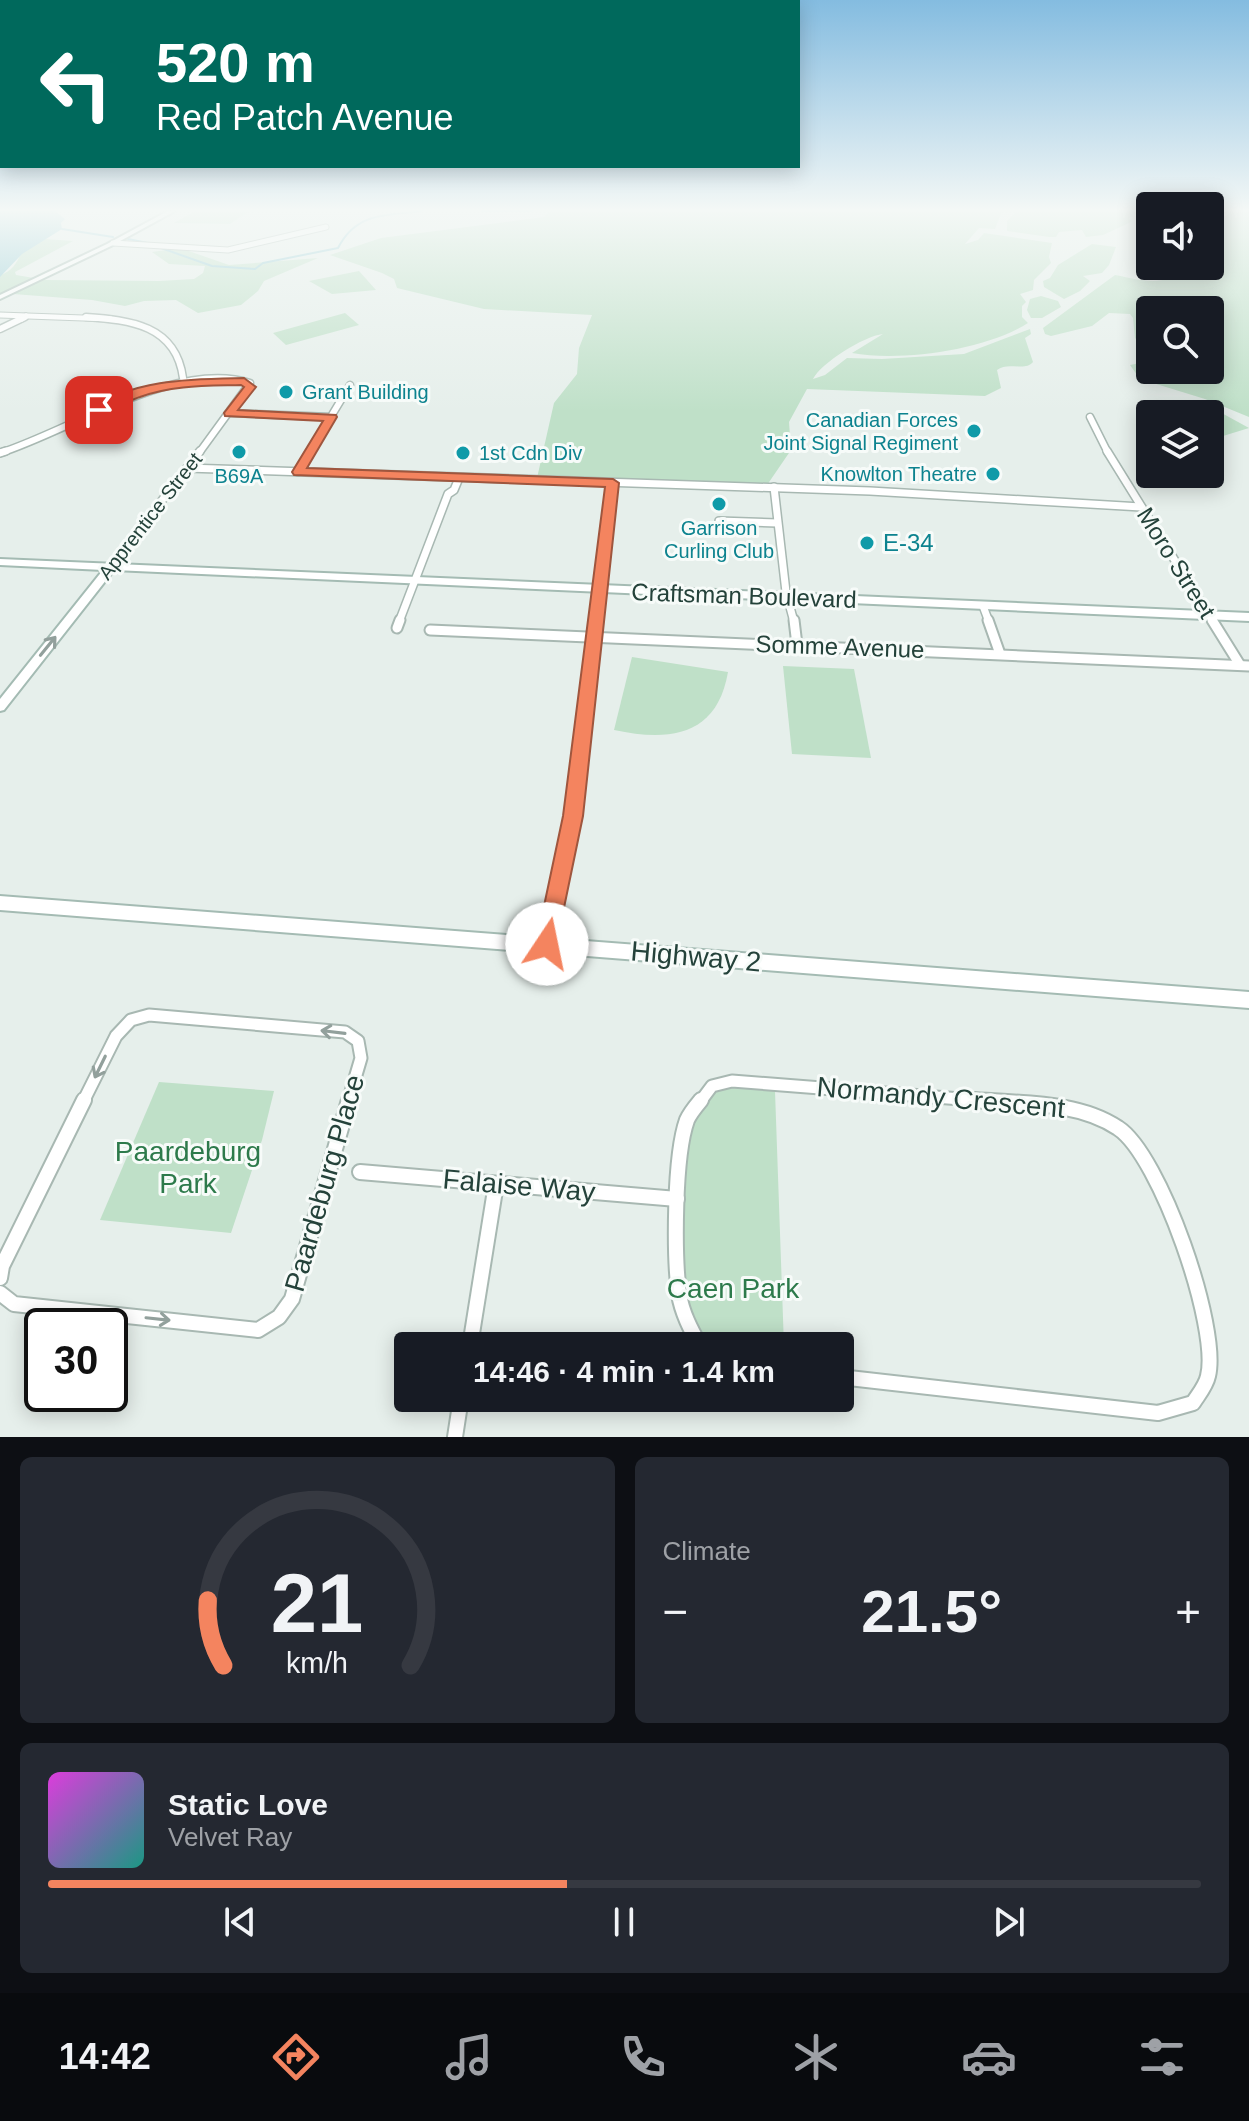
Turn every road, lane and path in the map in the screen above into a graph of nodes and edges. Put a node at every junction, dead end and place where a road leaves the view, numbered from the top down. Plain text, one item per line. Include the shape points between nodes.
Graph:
1 (40, 278) edge
2 (0, 297) edge
3 (0, 315) edge
4 (26, 316) junction
5 (0, 329) edge
6 (183, 378) junction
7 (192, 381) junction
8 (174, 383) junction
9 (350, 385) dead end
10 (230, 413) junction
11 (331, 417) junction
12 (1090, 417) dead end
13 (0, 453) edge
14 (187, 468) junction
15 (298, 472) junction
16 (449, 477) junction
17 (459, 478) junction
18 (613, 483) junction
19 (774, 487) junction
20 (448, 494) junction
21 (1141, 507) junction
22 (719, 521) dead end
23 (777, 523) junction
24 (0, 562) edge
25 (110, 568) junction
26 (415, 581) junction
27 (601, 590) junction
28 (788, 598) junction
29 (983, 606) junction
30 (1209, 615) junction
31 (1249, 617) edge
32 (397, 628) dead end
33 (430, 630) dead end
34 (596, 638) junction
35 (797, 645) junction
36 (1000, 654) junction
37 (1244, 666) edge
38 (0, 707) edge
39 (0, 903) edge
40 (547, 944) junction
41 (1249, 1000) edge
42 (360, 1172) dead end
43 (496, 1184) junction
44 (677, 1199) junction
45 (0, 1278) edge
46 (0, 1293) edge
47 (472, 1332) edge
48 (692, 1332) edge
49 (854, 1379) edge
50 (459, 1412) edge
51 (455, 1437) edge

1 - 2 street
3 - 4 street
4 - 5 street
4 - 6 street via 119,320 153,328 174,352
6 - 7 street
6 - 8 street
7 - 8 street, Apprentice Street
7 - 10 street, Apprentice Street via 250,383
8 - 13 street via 135,394 47,437
9 - 11 street
10 - 11 street
10 - 14 street, Apprentice Street
11 - 15 street
12 - 21 street, Moro Street
14 - 15 street
14 - 25 street, Apprentice Street
15 - 16 street
16 - 17 street
16 - 20 street
17 - 18 street
17 - 20 street
18 - 19 street
18 - 27 street
19 - 21 street
19 - 23 street
20 - 26 street
21 - 30 street, Moro Street
22 - 23 street
23 - 28 street
24 - 25 street, Craftsman Boulevard
25 - 26 street, Craftsman Boulevard
38 -> 25 street, Apprentice Street
26 - 27 street, Craftsman Boulevard
26 - 32 street
27 - 28 street, Craftsman Boulevard
27 - 34 street
28 - 29 street, Craftsman Boulevard
28 - 35 street
29 - 30 street, Craftsman Boulevard
29 - 36 street
30 - 31 street, Craftsman Boulevard
30 - 37 street, Moro Street
33 - 34 street, Somme Avenue
34 - 35 street, Somme Avenue
34 - 40 street via 570,835
35 - 36 street, Somme Avenue
36 - 37 street, Somme Avenue
39 - 40 street, Highway 2
40 - 41 street, Highway 2
42 - 43 street, Falaise Way
43 - 44 street, Falaise Way
43 - 47 street
44 - 48 street, Normandy Crescent via 679,1295
44 - 49 street, Normandy Crescent via 688,1117 712,1086 732,1081 1060,1107 1089,1112 1135,1141 1157,1174 1206,1324 1209,1374 1193,1403 1158,1413
46 -> 45 street, Paardeburg Place via 14,1304 258,1330 279,1317 292,1299 322,1198 361,1058 358,1041 345,1032 149,1015 131,1020 116,1036
50 - 51 street

